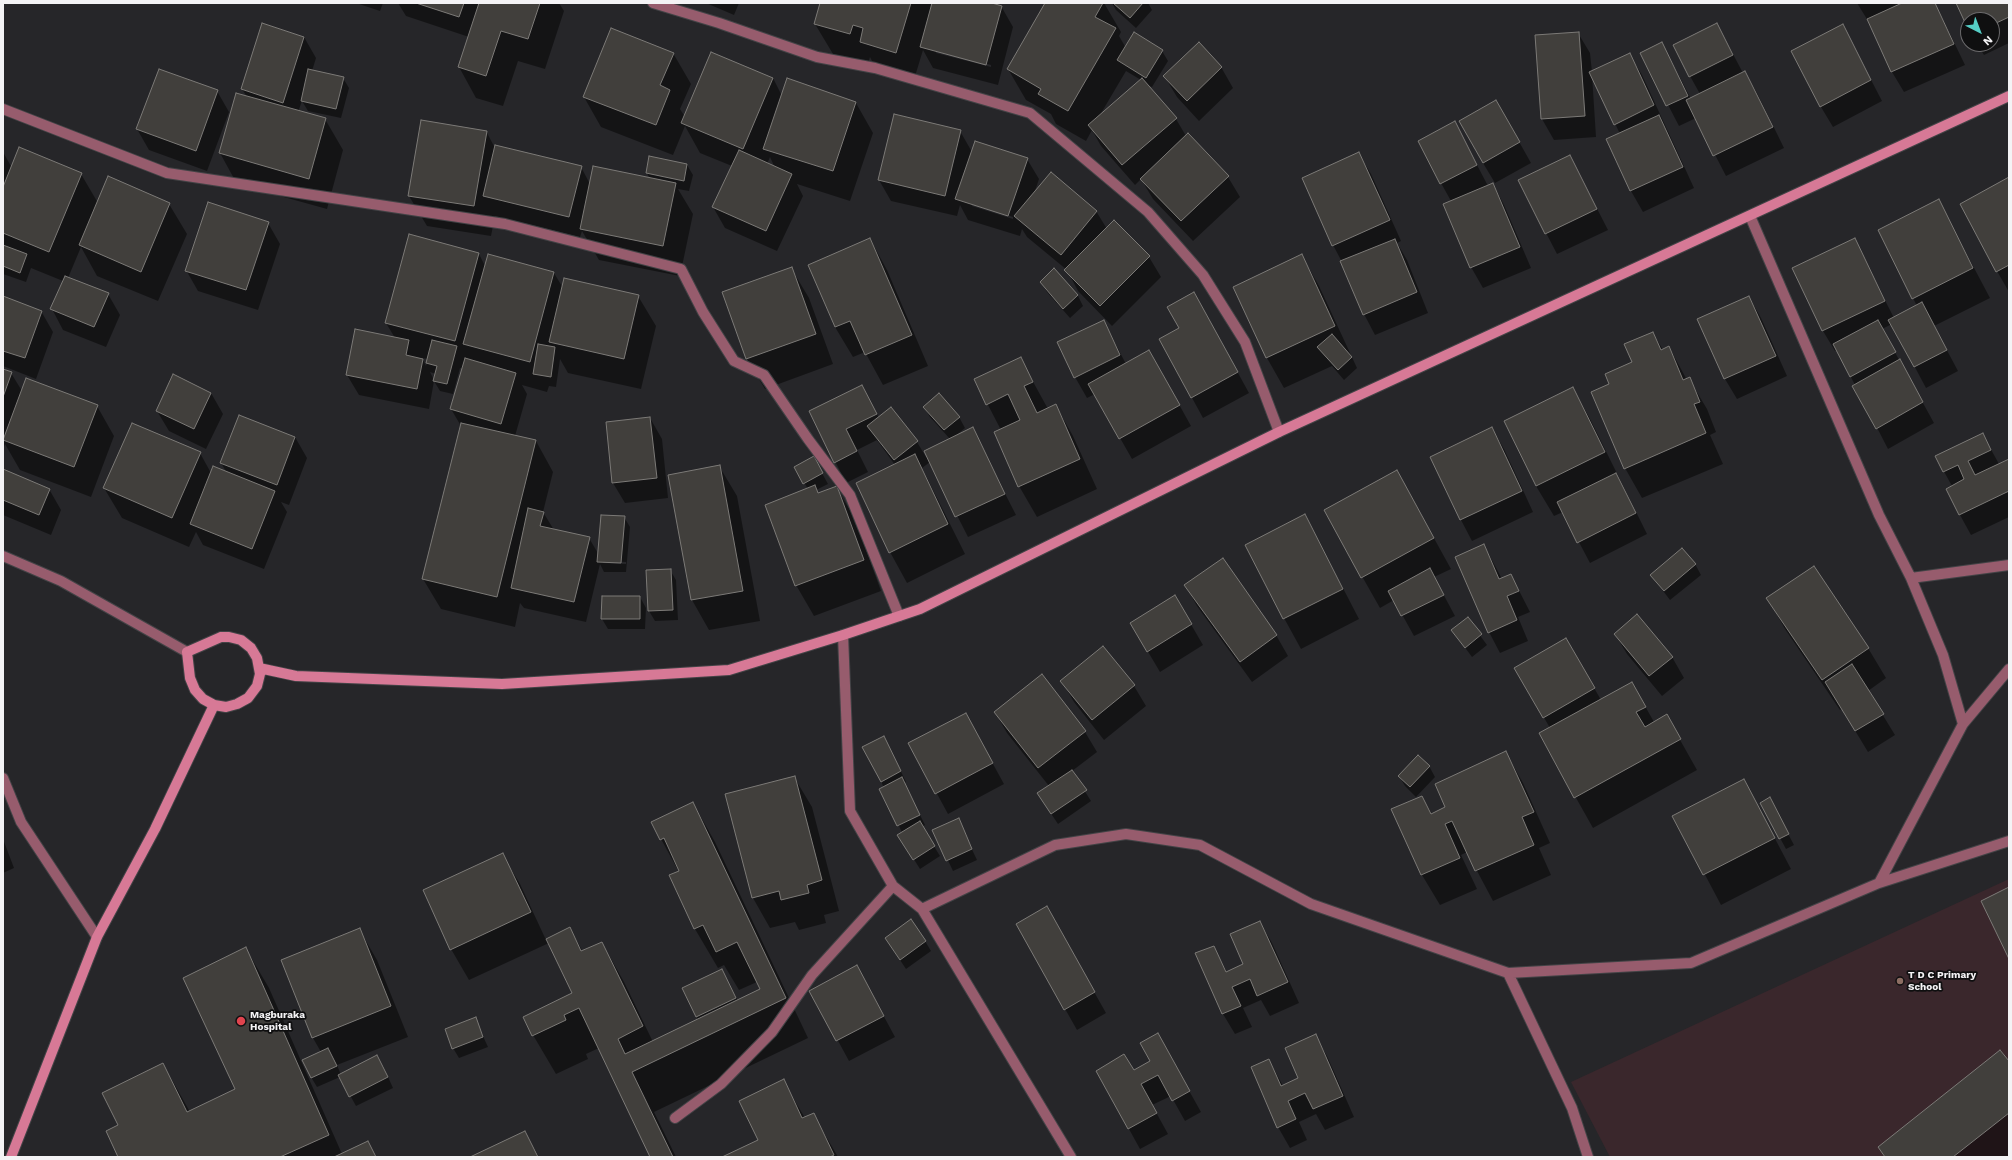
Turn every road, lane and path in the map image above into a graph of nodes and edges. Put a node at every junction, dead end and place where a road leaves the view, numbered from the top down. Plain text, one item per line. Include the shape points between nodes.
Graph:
1 (653, 3) edge
2 (2009, 96) edge
3 (3, 109) edge
4 (1750, 216) junction
5 (1279, 432) junction
6 (3, 556) edge
7 (2009, 565) edge
8 (1911, 578) junction
9 (899, 616) junction
10 (843, 635) junction
11 (187, 652) junction
12 (259, 668) junction
13 (2009, 669) edge
14 (214, 705) junction
15 (1963, 724) junction
16 (3, 778) edge
17 (2009, 841) edge
18 (1879, 883) junction
19 (893, 886) junction
20 (922, 909) junction
21 (97, 937) junction
22 (1508, 973) junction
23 (674, 1118) dead end
24 (11, 1157) edge
25 (1071, 1157) edge
26 (1588, 1157) edge

1 - 5 street via 817,57 875,68 1030,113 1148,212 1203,275 1245,342
2 - 4 street
3 - 9 street via 167,173 504,224 681,269 703,312 734,361 764,375 850,495
4 - 5 street
4 - 8 street via 1879,515
5 - 9 street via 920,609
6 - 11 street via 61,581
7 - 8 street
8 - 15 street via 1943,655
9 - 10 street
10 - 12 street via 728,670 502,684 296,676
10 - 19 street via 850,811
11 - 12 street via 209,641 229,637 241,640 251,648
11 - 14 street via 190,678 195,690 203,699
12 - 14 street via 257,686 248,698 226,707
13 - 15 street
14 - 21 street via 155,829
15 - 18 street
16 - 21 street via 21,822
17 - 18 street
18 - 22 street via 1691,963
19 - 20 street
19 - 23 street via 812,975 772,1032 721,1084
20 - 22 street via 1055,845 1126,834 1200,845 1312,904
20 - 25 street
21 - 24 street
22 - 26 street via 1572,1108

